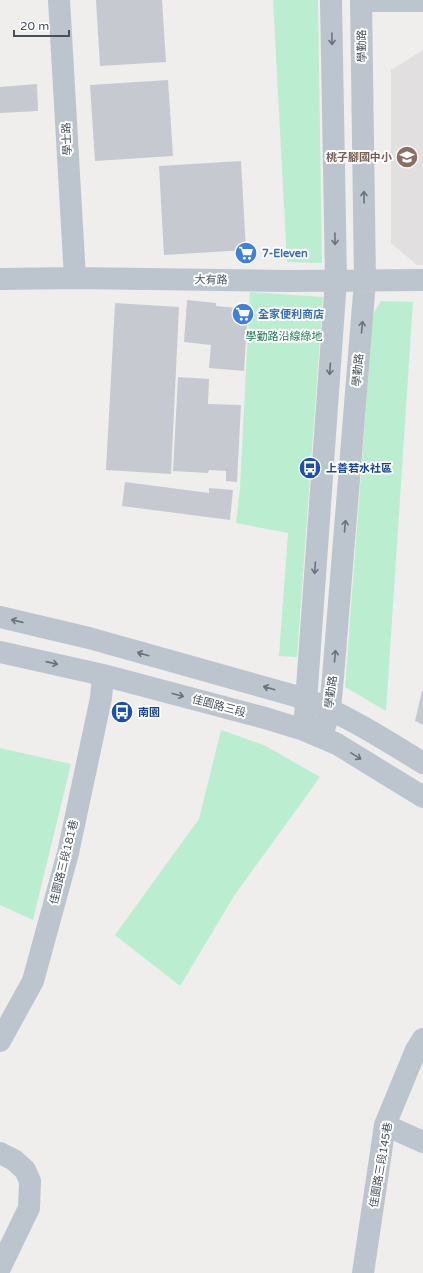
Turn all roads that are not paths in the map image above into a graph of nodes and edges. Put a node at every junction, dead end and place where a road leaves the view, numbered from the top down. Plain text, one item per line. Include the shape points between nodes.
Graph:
1 (59, 0) edge
2 (331, 0) edge
3 (361, 1) edge
4 (423, 1) edge
5 (75, 278) junction
6 (0, 279) edge
7 (336, 280) junction
8 (423, 280) edge
9 (365, 281) junction
10 (0, 617) edge
11 (0, 652) edge
12 (103, 675) junction
13 (306, 699) junction
14 (330, 708) junction
15 (313, 734) junction
16 (423, 763) edge
17 (423, 797) edge
18 (423, 1039) edge
19 (0, 1041) edge
20 (385, 1126) junction
21 (423, 1142) edge
22 (0, 1153) edge
23 (0, 1268) edge
24 (363, 1273) edge

1 - 5 street, 學士路
2 -> 7 street
3 - 4 street
9 -> 3 street, 學勤路
5 - 6 street, 大有路
5 - 7 street, 大有路
7 - 9 street, 大有路
7 -> 13 street
8 - 9 street, 大有路
14 -> 9 street, 學勤路
13 -> 10 street via 89,638
11 -> 12 street, 佳園路三段
12 -> 15 street, 佳園路三段 via 265,718
12 - 19 street, 佳園路三段181巷 via 101,698 68,853 33,981
13 - 14 street
13 - 15 street
14 - 15 street, 學勤路
14 - 16 street
15 -> 17 street, 佳園路三段 via 336,744
18 - 20 street, 佳園路三段145巷 via 416,1050
20 - 21 street
20 - 24 street, 佳園路三段145巷
22 - 23 street via 14,1160 24,1170 30,1181 30,1201

